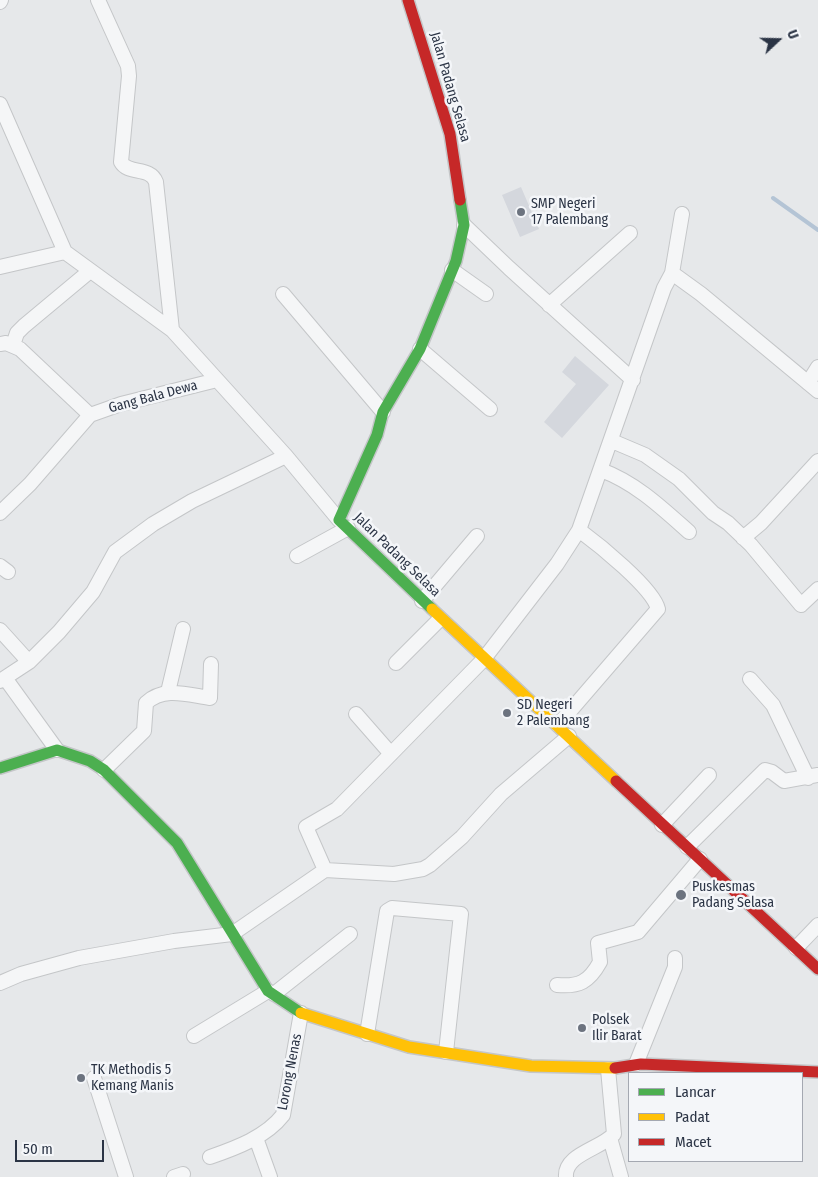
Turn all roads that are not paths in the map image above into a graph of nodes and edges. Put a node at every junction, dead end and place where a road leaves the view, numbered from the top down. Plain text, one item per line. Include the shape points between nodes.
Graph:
1 (98, 0) edge
2 (408, 0) edge
3 (0, 104) edge
4 (682, 214) dead end
5 (464, 225) junction
6 (630, 233) dead end
7 (65, 252) junction
8 (0, 267) edge
9 (452, 270) junction
10 (90, 272) junction
11 (672, 273) junction
12 (283, 294) dead end
13 (486, 294) dead end
14 (549, 305) junction
15 (172, 330) junction
16 (6, 344) edge
17 (420, 349) junction
18 (818, 367) edge
19 (217, 380) junction
20 (633, 380) junction
21 (813, 387) edge
22 (490, 409) dead end
23 (383, 412) junction
24 (90, 415) junction
25 (612, 441) junction
26 (286, 456) junction
27 (818, 461) edge
28 (602, 470) junction
29 (0, 514) edge
30 (344, 524) junction
31 (580, 530) junction
32 (689, 532) dead end
33 (478, 536) dead end
34 (743, 538) junction
35 (297, 556) dead end
36 (818, 589) edge
37 (422, 601) junction
38 (440, 619) junction
39 (183, 629) dead end
40 (0, 630) edge
41 (484, 660) junction
42 (29, 662) junction
43 (396, 663) dead end
44 (211, 664) dead end
45 (750, 679) dead end
46 (3, 680) edge
47 (168, 692) junction
48 (356, 714) dead end
49 (558, 725) junction
50 (569, 736) junction
51 (57, 750) junction
52 (392, 754) junction
53 (0, 768) edge
54 (104, 770) junction
55 (709, 775) dead end
56 (813, 776) edge
57 (662, 825) junction
58 (687, 847) junction
59 (700, 859) junction
60 (325, 870) junction
61 (818, 925) edge
62 (232, 934) junction
63 (350, 934) dead end
64 (796, 948) junction
65 (675, 958) dead end
66 (818, 969) edge
67 (0, 983) edge
68 (557, 985) dead end
69 (271, 993) junction
70 (301, 1013) junction
71 (367, 1034) junction
72 (194, 1036) dead end
73 (446, 1052) junction
74 (636, 1064) junction
75 (608, 1069) junction
76 (756, 1070) edge
77 (818, 1072) edge
78 (94, 1078) dead end
79 (256, 1138) junction
80 (610, 1138) junction
81 (210, 1158) dead end
82 (126, 1177) edge
83 (270, 1177) edge
84 (566, 1177) edge
85 (621, 1177) edge

1 - 15 street via 128,66 120,162 152,175 156,182
2 - 5 street, Jalan Padang Selasa via 450,134
3 - 7 street
4 - 11 street
5 - 9 street, Jalan Padang Selasa
5 - 14 street
6 - 14 street
7 - 8 street
7 - 10 street
9 - 13 street
9 - 17 street, Jalan Padang Selasa
10 - 15 street
10 - 16 street
11 - 20 street
11 - 21 street
12 - 23 street
14 - 20 street
15 - 19 street
16 - 24 street, Gang Bala Dewa via 20,349
17 - 22 street
17 - 23 street, Jalan Padang Selasa
18 - 21 street
19 - 24 street, Gang Bala Dewa
19 - 26 street
20 - 25 street
23 - 30 street, Jalan Padang Selasa
24 - 29 street, Gang Bala Dewa
25 - 28 street
25 - 34 street via 645,455 679,479
26 - 30 street
26 - 42 street via 192,501 115,552 94,592
27 - 34 street
28 - 31 street
28 - 32 street via 623,479 655,501
30 - 35 street
30 - 37 street, Jalan Padang Selasa
31 - 41 street
31 - 49 street via 613,556 658,609
33 - 37 street
34 - 36 street via 801,606
37 - 38 street, Jalan Padang Selasa
38 - 41 street, Jalan Padang Selasa
38 - 43 street
39 - 47 street
40 - 42 street
41 - 49 street, Jalan Padang Selasa
41 - 52 street
42 - 46 street
44 - 47 street via 210,698
45 - 56 street via 773,705
46 - 51 street
47 - 54 street via 156,695 146,703 144,731
48 - 52 street
49 - 50 street, Jalan Padang Selasa
50 - 57 street, Jalan Padang Selasa
50 - 60 street via 501,794 462,837 430,865 394,874
51 - 53 street
51 - 54 street via 90,761
52 - 60 street via 337,809 306,827
54 - 62 street via 177,843
55 - 57 street
56 - 58 street via 784,781 765,770
57 - 58 street, Jalan Padang Selasa
58 - 59 street, Jalan Padang Selasa
59 - 64 street, Jalan Padang Selasa
59 - 68 street via 638,932 598,944 600,962 582,983
60 - 62 street
61 - 64 street
62 - 67 street via 174,940 79,958
62 - 69 street
63 - 69 street
64 - 66 street, Jalan Padang Selasa
65 - 74 street via 675,967
69 - 70 street
69 - 72 street
70 - 71 street
70 - 79 street, Lorong Nenas via 286,1110 275,1125
71 - 73 street via 409,1047
71 - 73 street via 387,911 392,908 461,914
73 - 75 street via 531,1066
74 - 75 street
74 - 76 street
75 - 80 street via 615,1128
76 - 77 street
78 - 82 street
79 - 81 street, Lorong Nenas
79 - 83 street
80 - 84 street via 573,1160 567,1166
80 - 85 street

